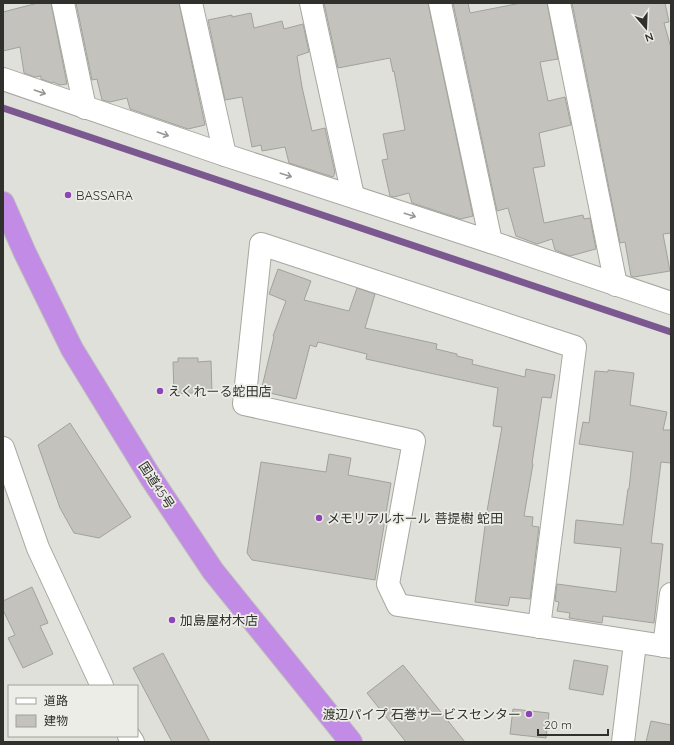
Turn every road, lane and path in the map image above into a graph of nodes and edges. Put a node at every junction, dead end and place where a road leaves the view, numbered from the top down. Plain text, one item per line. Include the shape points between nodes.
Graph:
1 (63, 3) edge
2 (191, 3) edge
3 (311, 3) edge
4 (440, 3) edge
5 (559, 3) edge
6 (3, 79) edge
7 (85, 108) junction
8 (224, 155) junction
9 (353, 196) junction
10 (3, 203) edge
11 (491, 242) junction
12 (616, 285) junction
13 (671, 303) edge
14 (3, 448) edge
15 (671, 594) edge
16 (538, 627) junction
17 (635, 643) junction
18 (668, 647) edge
19 (102, 685) edge
20 (351, 742) edge
21 (623, 742) edge

1 - 7 street
2 - 8 street
3 - 9 street
4 - 11 street
5 - 12 street
6 -> 7 street
7 -> 8 street
8 -> 9 street
9 -> 11 street
10 - 20 highway, 国道45号 via 72,349 151,478 213,571
11 - 12 street
12 - 13 street
14 - 19 street via 38,548
15 - 18 street
16 - 16 street via 575,347 261,244 244,404 414,441 388,584 398,605
16 - 17 street
17 - 18 street
17 - 21 street

